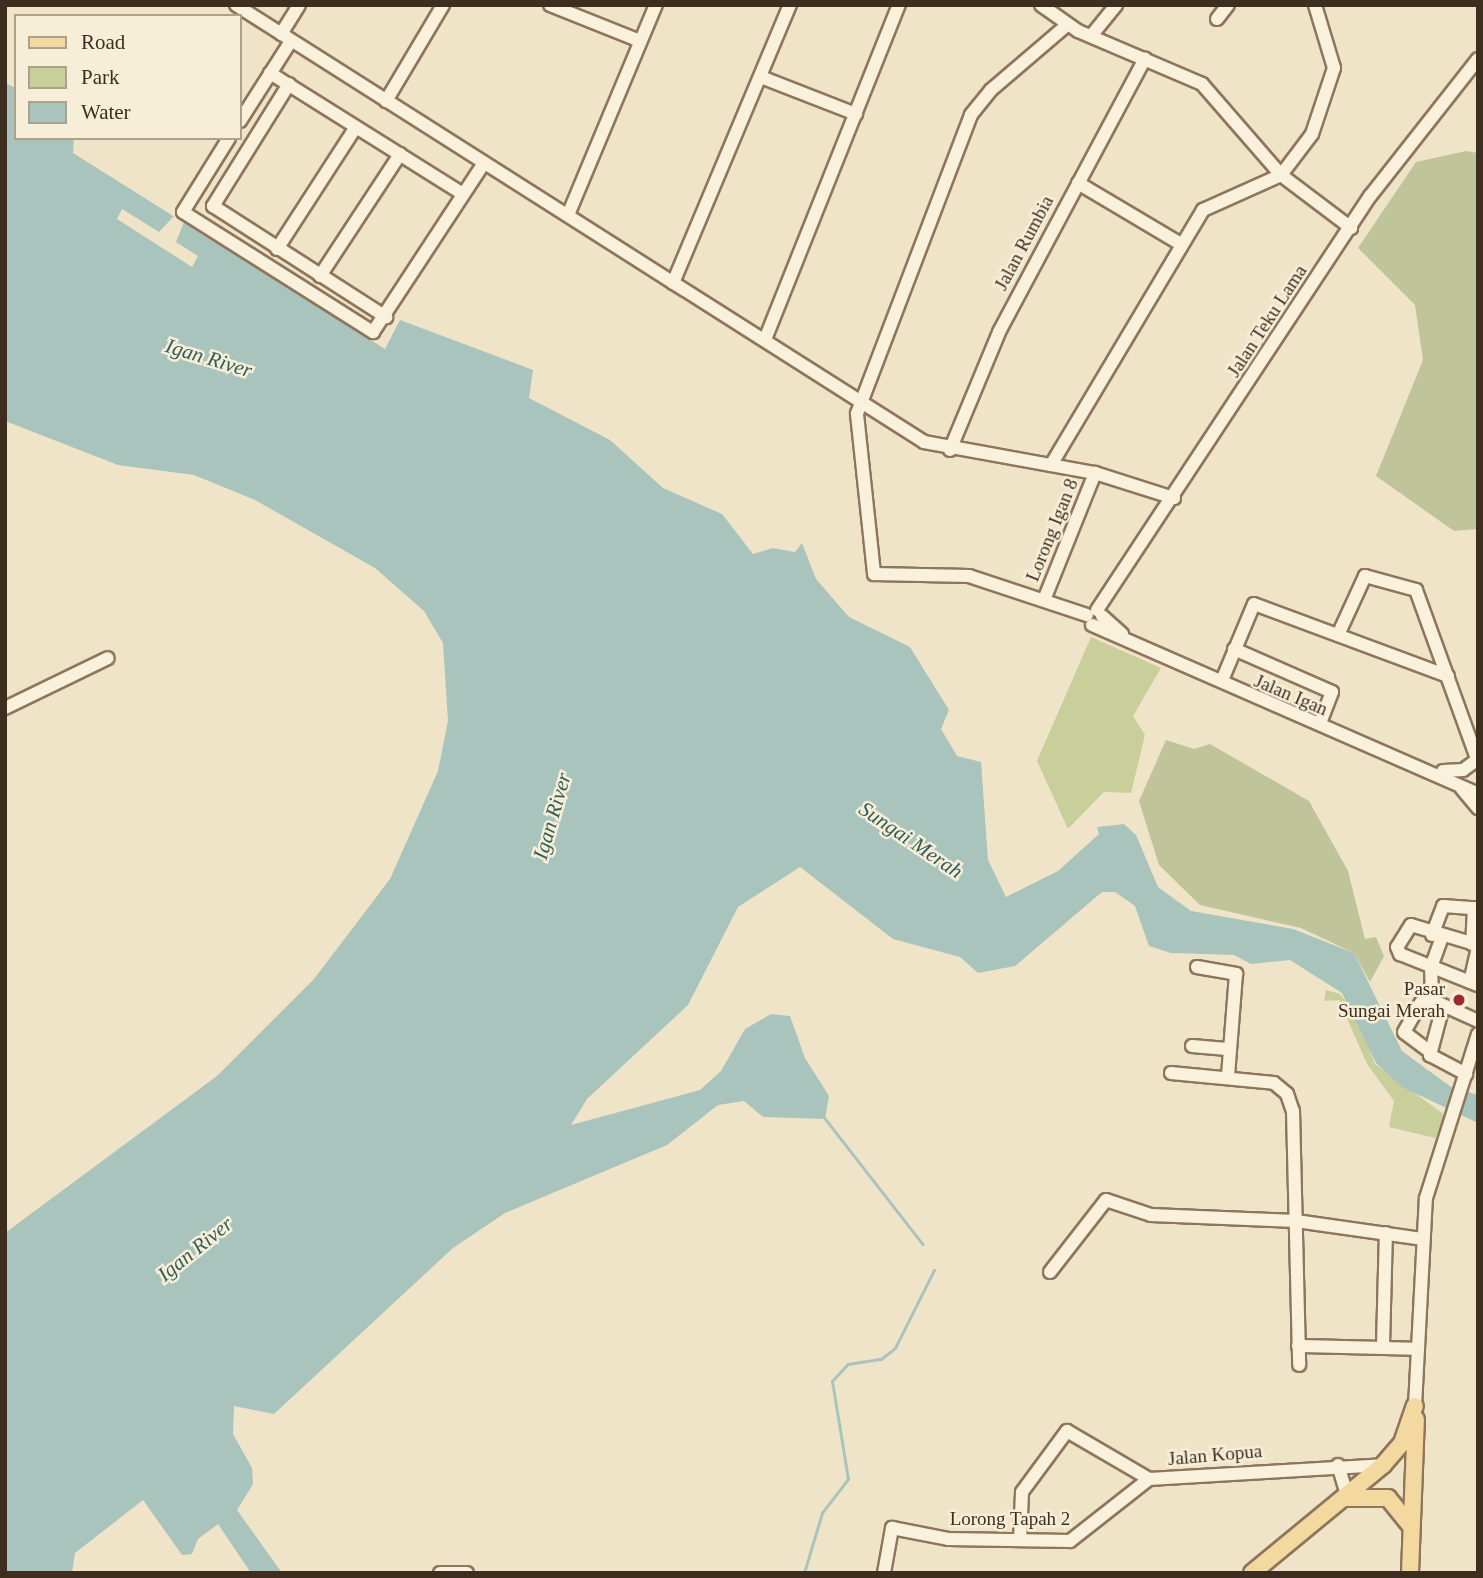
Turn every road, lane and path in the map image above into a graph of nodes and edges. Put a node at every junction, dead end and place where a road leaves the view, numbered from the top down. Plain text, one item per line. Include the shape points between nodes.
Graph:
1 (236, 5) edge
2 (299, 5) edge
3 (443, 5) edge
4 (550, 5) edge
5 (656, 5) edge
6 (790, 5) edge
7 (899, 5) edge
8 (1041, 5) edge
9 (1116, 5) edge
10 (1228, 5) edge
11 (1315, 5) edge
12 (1217, 19) dead end
13 (1067, 25) junction
14 (1091, 36) junction
15 (286, 37) junction
16 (640, 41) junction
17 (1145, 58) junction
18 (1478, 59) edge
19 (271, 73) junction
20 (761, 77) junction
21 (289, 85) junction
22 (386, 101) junction
23 (856, 114) junction
24 (242, 118) edge
25 (356, 127) junction
26 (228, 140) edge
27 (400, 154) junction
28 (484, 163) junction
29 (1281, 175) junction
30 (1078, 183) junction
31 (463, 194) junction
32 (568, 215) junction
33 (1351, 228) junction
34 (1179, 243) junction
35 (277, 249) junction
36 (320, 276) junction
37 (673, 283) junction
38 (386, 317) junction
39 (766, 338) junction
40 (858, 400) junction
41 (950, 450) junction
42 (1051, 464) junction
43 (1095, 473) junction
44 (1174, 498) junction
45 (1044, 600) junction
46 (1094, 616) junction
47 (1338, 635) junction
48 (1234, 649) junction
49 (108, 658) dead end
50 (1448, 676) junction
51 (1223, 678) junction
52 (5, 708) edge
53 (1321, 721) junction
54 (1478, 761) edge
55 (1443, 771) junction
56 (1478, 786) edge
57 (1459, 787) junction
58 (1478, 794) edge
59 (1478, 808) edge
60 (1437, 936) junction
61 (1476, 946) edge
62 (1197, 967) dead end
63 (1431, 967) junction
64 (1474, 984) edge
65 (1437, 1005) junction
66 (1478, 1021) edge
67 (1478, 1034) edge
68 (1192, 1046) dead end
69 (1230, 1049) junction
70 (1429, 1051) junction
71 (1171, 1073) dead end
72 (1466, 1074) junction
73 (1228, 1076) junction
74 (1296, 1221) junction
75 (1386, 1233) junction
76 (1422, 1239) junction
77 (1050, 1272) dead end
78 (1383, 1345) junction
79 (1298, 1346) junction
80 (1418, 1349) junction
81 (1298, 1365) dead end
82 (1415, 1406) junction
83 (1338, 1465) junction
84 (1383, 1465) junction
85 (1149, 1479) junction
86 (1344, 1497) junction
87 (1413, 1529) junction
88 (1020, 1540) junction
89 (440, 1573) edge
90 (467, 1573) edge
91 (884, 1573) edge
92 (1252, 1573) edge
93 (1410, 1573) edge

1 - 15 street
2 - 15 street
3 - 22 street
4 - 16 street
5 - 16 street
6 - 20 street
7 - 23 street
8 - 13 street
9 - 14 street
10 - 12 street
11 - 29 street via 1334,68 1312,135
13 - 14 street
13 - 40 street via 971,115
14 - 17 street
15 - 19 street
15 - 22 street
16 - 32 street
17 - 29 street via 1202,84
17 - 30 street, Jalan Rumbia
18 - 33 street, Jalan Teku Lama
19 - 21 street
19 - 24 street
20 - 23 street
20 - 37 street
21 - 25 street
21 - 35 street via 212,205
22 - 28 street
23 - 39 street
25 - 27 street
25 - 35 street
26 - 38 street via 183,212 371,331
27 - 31 street
27 - 36 street
28 - 31 street
28 - 32 street
29 - 33 street
29 - 34 street via 1208,206
30 - 34 street
30 - 41 street, Jalan Rumbia via 994,343
31 - 38 street
32 - 37 street
33 - 44 street, Jalan Teku Lama
34 - 42 street
35 - 36 street
36 - 38 street
37 - 39 street
39 - 40 street
40 - 41 street via 923,442
40 - 45 street via 874,574 969,576
41 - 42 street
42 - 43 street
43 - 44 street
43 - 45 street, Lorong Igan 8
44 - 46 street, Jalan Teku Lama
45 - 46 street
46 - 51 street, Jalan Igan via 1121,634
46 - 57 street, Jalan Igan
47 - 48 street via 1254,604
47 - 50 street
47 - 50 street via 1365,576 1409,585 1420,597
48 - 51 street
48 - 53 street via 1332,692
49 - 52 street
50 - 54 street
51 - 53 street, Jalan Igan
53 - 55 street, Jalan Igan
54 - 55 street via 1463,770
55 - 56 street, Jalan Igan
57 - 58 street, Jalan Igan
57 - 59 street
60 - 61 street
60 - 61 street via 1443,906 1474,908
60 - 63 street
60 - 63 street via 1408,926 1397,947
61 - 64 street
62 - 69 street via 1236,974
63 - 64 street
63 - 65 street
65 - 66 street
65 - 70 street
65 - 70 street via 1421,1003 1404,1032
67 - 72 street
68 - 69 street
69 - 73 street
70 - 72 street
71 - 73 street
72 - 76 street via 1429,1181
73 - 74 street via 1274,1083 1287,1094
74 - 75 street
74 - 77 street via 1151,1215 1106,1199
74 - 79 street
75 - 76 street
75 - 78 street
76 - 80 street
78 - 79 street
78 - 80 street
79 - 81 street
80 - 82 street
82 - 84 main road via 1402,1443
82 - 87 main road
83 - 84 street, Jalan Kopua
83 - 85 street, Jalan Kopua
83 - 86 street
84 - 86 main road
85 - 88 street, Lorong Tapah 2 via 1082,1538
85 - 88 street, Jalan Kopua via 1068,1431 1022,1492
86 - 87 main road via 1388,1498
86 - 92 main road
87 - 93 main road
88 - 91 street, Lorong Tapah 2 via 948,1539 892,1528
89 - 90 street

